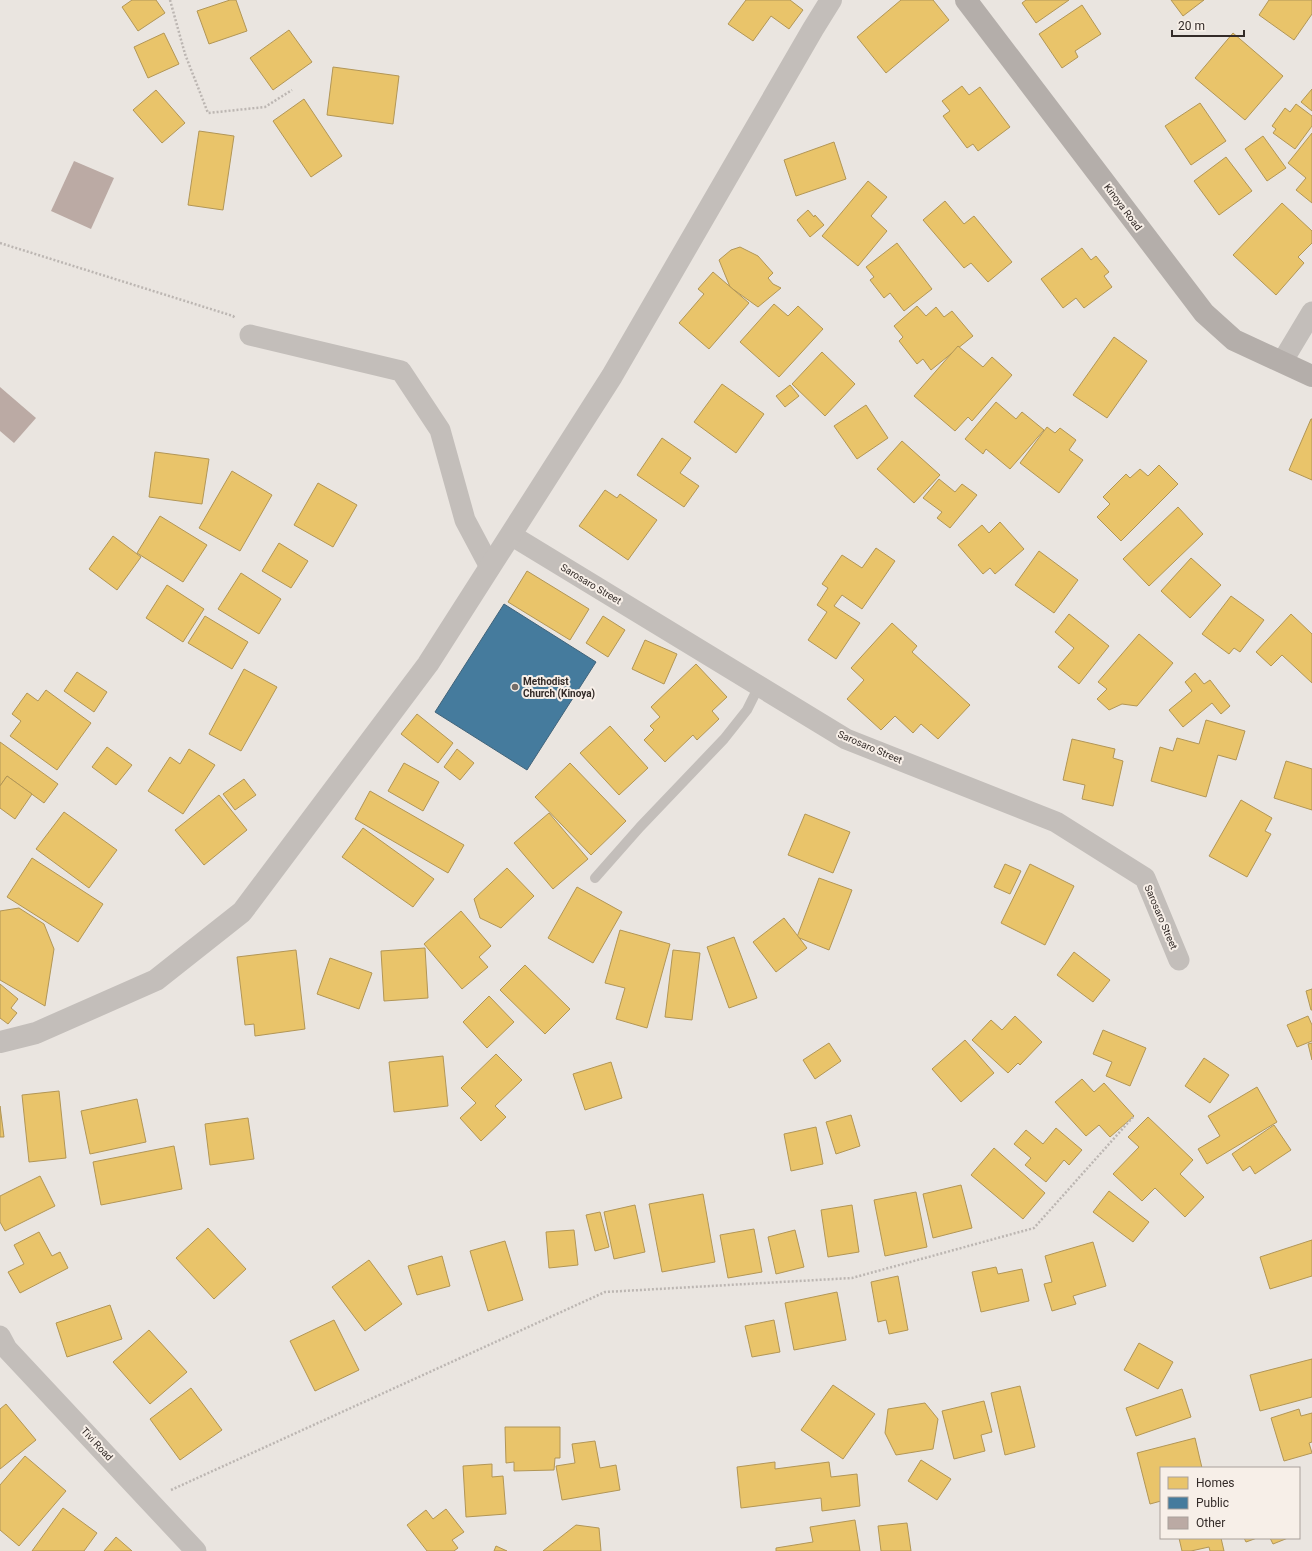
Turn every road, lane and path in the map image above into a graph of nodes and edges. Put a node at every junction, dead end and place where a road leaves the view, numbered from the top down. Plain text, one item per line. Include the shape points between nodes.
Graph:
1 (170, 0) edge
2 (831, 0) edge
3 (966, 0) edge
4 (292, 90) dead end
5 (0, 243) edge
6 (1312, 312) edge
7 (250, 335) joint
8 (1282, 362) junction
9 (1312, 376) edge
10 (510, 535) junction
11 (490, 567) junction
12 (759, 686) junction
13 (595, 878) dead end
14 (1178, 960) dead end
15 (0, 1042) edge
16 (1134, 1116) dead end
17 (2, 1347) edge
18 (149, 1500) junction
19 (196, 1551) edge

1 - 4 path via 185,54 208,113 265,107
2 - 10 street via 612,376
3 - 8 main road, Kinoya Road via 1204,313 1234,340
5 - 7 path via 233,316
6 - 8 street
7 - 11 street via 401,371 440,430 466,520
8 - 9 main road, Kinoya Road
10 - 11 street
10 - 12 street, Sarosaro Street
11 - 15 street via 428,664 242,912 156,980 36,1033
12 - 13 lane via 747,710 724,739
12 - 14 street, Sarosaro Street via 846,739 1056,822 1145,878
16 - 18 path via 1034,1228 852,1278 605,1292
17 - 18 street, Tivi Road
18 - 19 street, Tivi Road

